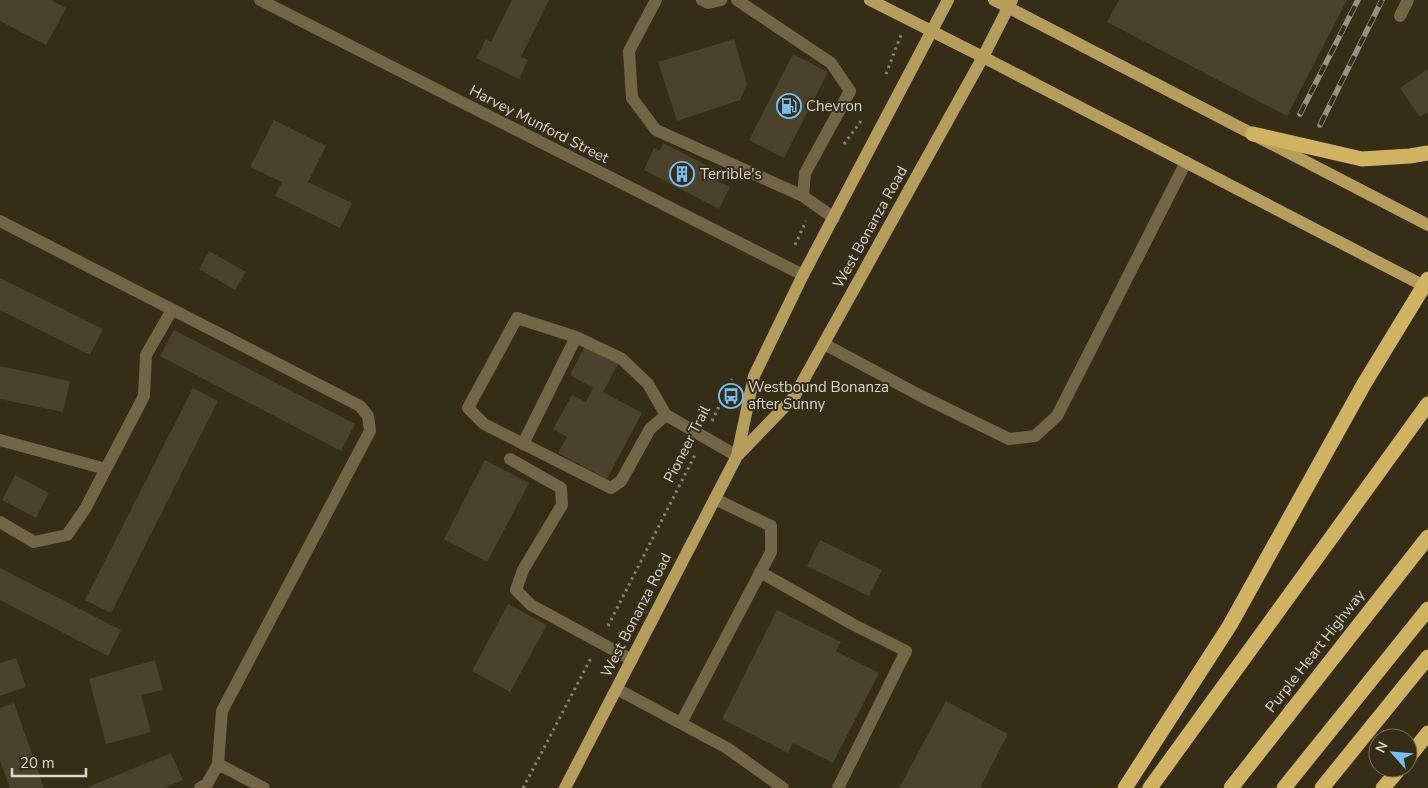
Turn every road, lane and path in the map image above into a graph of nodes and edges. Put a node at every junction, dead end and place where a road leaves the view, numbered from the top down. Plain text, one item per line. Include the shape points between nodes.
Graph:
1 (260, 0) edge
2 (656, 0) edge
3 (702, 0) edge
4 (721, 0) edge
5 (737, 0) edge
6 (870, 0) edge
7 (948, 0) edge
8 (994, 0) edge
9 (1408, 0) edge
10 (1010, 4) edge
11 (1400, 16) dead end
12 (908, 20) junction
13 (932, 32) junction
14 (984, 57) junction
15 (884, 81) dead end
16 (862, 120) dead end
17 (1253, 134) junction
18 (840, 151) dead end
19 (1428, 153) edge
20 (1186, 162) junction
21 (803, 196) junction
22 (814, 204) junction
23 (834, 218) junction
24 (0, 221) edge
25 (1428, 225) edge
26 (785, 267) junction
27 (803, 275) junction
28 (1427, 284) edge
29 (172, 310) junction
30 (576, 337) junction
31 (824, 344) junction
32 (732, 379) dead end
33 (1428, 404) edge
34 (666, 414) junction
35 (704, 437) junction
36 (0, 440) edge
37 (523, 444) junction
38 (737, 456) junction
39 (510, 459) dead end
40 (106, 469) junction
41 (715, 499) junction
42 (0, 522) edge
43 (1428, 537) edge
44 (760, 572) junction
45 (1428, 609) edge
46 (599, 642) junction
47 (1428, 657) edge
48 (632, 660) junction
49 (616, 689) junction
50 (680, 723) junction
51 (1428, 733) edge
52 (1418, 746) edge
53 (218, 764) junction
54 (1392, 778) edge
55 (200, 788) edge
56 (264, 788) edge
57 (522, 788) edge
58 (565, 788) edge
59 (783, 788) edge
60 (838, 788) edge
61 (1125, 788) edge
62 (1150, 788) edge
63 (1231, 788) edge
64 (1284, 788) edge
65 (1322, 788) edge
66 (1383, 788) edge

1 - 26 street, Harvey Munford Street
2 - 21 street via 628,51 632,98 656,130
3 - 4 street via 708,4
5 - 21 street via 831,63 850,91 804,173
6 - 12 main road
7 - 13 main road, West Bonanza Road
8 - 10 main road
9 - 11 street
10 - 14 main road, West Bonanza Road
10 - 17 main road
12 - 13 main road
12 - 15 path
13 - 14 main road
13 - 23 main road, West Bonanza Road
14 - 20 main road
14 - 31 main road, West Bonanza Road
16 - 18 path
17 - 19 highway via 1362,159
17 - 25 main road
20 - 28 main road
20 - 31 street via 1057,416 1035,436 1009,439
21 - 22 street
22 - 23 street
22 - 26 path
23 - 27 main road, West Bonanza Road
24 - 29 street
26 - 27 street, Harvey Munford Street
27 - 38 main road, West Bonanza Road via 754,376
28 - 61 highway via 1364,384 1230,625
29 - 40 street via 146,355 144,396
29 - 53 street via 360,406 368,416 370,431 222,711
30 - 34 street via 622,359 648,384
30 - 37 street
30 - 37 street via 516,318 468,408 484,424
31 - 38 main road, West Bonanza Road via 794,397
32 - 35 path, Pioneer Trail
33 - 62 highway
34 - 35 street
34 - 37 street via 650,429 621,481 611,488
35 - 38 street
35 - 46 path, Pioneer Trail
36 - 40 street
38 - 41 main road, West Bonanza Road
39 - 46 street via 561,488 562,505 523,570 516,590 531,605
40 - 42 street via 67,535 34,542
41 - 44 street via 771,526 771,552
41 - 48 main road, West Bonanza Road
43 - 63 highway, Purple Heart Highway
44 - 50 street
44 - 60 street via 906,651
45 - 64 highway
46 - 48 street
46 - 57 path, Pioneer Trail
47 - 65 highway
48 - 49 main road, West Bonanza Road
49 - 50 street
49 - 58 main road, West Bonanza Road
50 - 59 street via 727,748
51 - 52 highway
53 - 55 street via 207,784
53 - 56 street
54 - 66 highway

